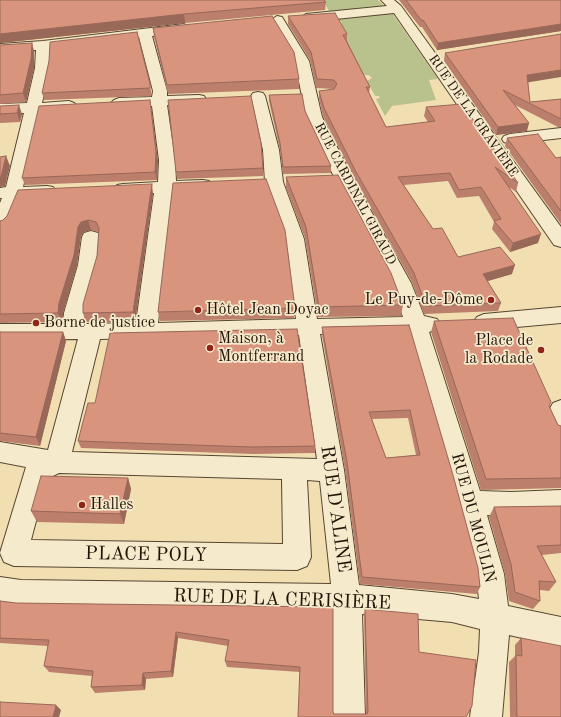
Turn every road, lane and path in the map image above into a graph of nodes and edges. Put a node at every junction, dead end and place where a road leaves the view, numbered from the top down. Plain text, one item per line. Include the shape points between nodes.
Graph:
1 (392, 5) edge
2 (200, 27) edge
3 (145, 33) junction
4 (44, 46) junction
5 (0, 48) edge
6 (446, 55) edge
7 (431, 57) junction
8 (257, 96) dead end
9 (212, 98) edge
10 (159, 101) junction
11 (104, 104) edge
12 (80, 105) edge
13 (33, 108) junction
14 (0, 109) edge
15 (561, 133) edge
16 (491, 142) junction
17 (221, 185) edge
18 (167, 187) junction
19 (106, 189) edge
20 (67, 191) edge
21 (6, 193) edge
22 (0, 224) edge
23 (91, 237) dead end
24 (559, 238) edge
25 (561, 316) edge
26 (468, 322) edge
27 (446, 323) edge
28 (416, 324) junction
29 (308, 327) junction
30 (83, 331) junction
31 (146, 331) junction
32 (0, 332) edge
33 (561, 410) edge
34 (561, 428) edge
35 (0, 452) edge
36 (57, 462) junction
37 (294, 469) junction
38 (331, 470) junction
39 (470, 502) junction
40 (561, 502) edge
41 (0, 591) edge
42 (347, 598) junction
43 (495, 619) junction
44 (561, 632) edge
45 (349, 717) edge
46 (486, 717) edge

1 - 7 street, RUE DE LA GRAVIÈRE
1 - 28 street, RUE CARDINAL GIRAUD via 270,21 302,61 314,116 336,179 401,283
2 - 3 street
3 - 4 street
3 - 10 street via 160,91
4 - 5 street
4 - 13 street
6 - 7 street
7 - 16 street, RUE DE LA GRAVIÈRE
8 - 29 street, RUE D'ALINE via 271,150 274,182 296,239
9 - 10 street
10 - 11 street
10 - 18 street via 167,160
12 - 13 street
13 - 14 street
13 - 21 street
15 - 16 street
16 - 24 street, RUE DE LA GRAVIÈRE
17 - 18 street
18 - 19 street
18 - 31 street via 164,193
20 - 21 street
21 - 22 street
23 - 30 street via 88,265 74,313
25 - 26 street
27 - 28 street
28 - 29 street
28 - 39 street, RUE DU MOULIN
29 - 31 street
29 - 38 street, RUE D'ALINE
30 - 31 street
30 - 32 street
30 - 36 street
33 - 34 street via 557,417
35 - 36 street, PLACE POLY
36 - 37 street, PLACE POLY
36 - 37 street, PLACE POLY via 36,472 14,553 297,557
37 - 38 street, PLACE POLY
38 - 42 street, RUE D'ALINE
39 - 40 street
39 - 43 street, RUE DU MOULIN via 490,574
41 - 42 street, RUE DE LA CERISIÈRE via 21,594
42 - 43 street, RUE DE LA CERISIÈRE via 452,608
42 - 45 street, RUE D'ALINE
43 - 44 street, RUE DE LA CERISIÈRE
43 - 46 street, RUE DU MOULIN via 494,652

